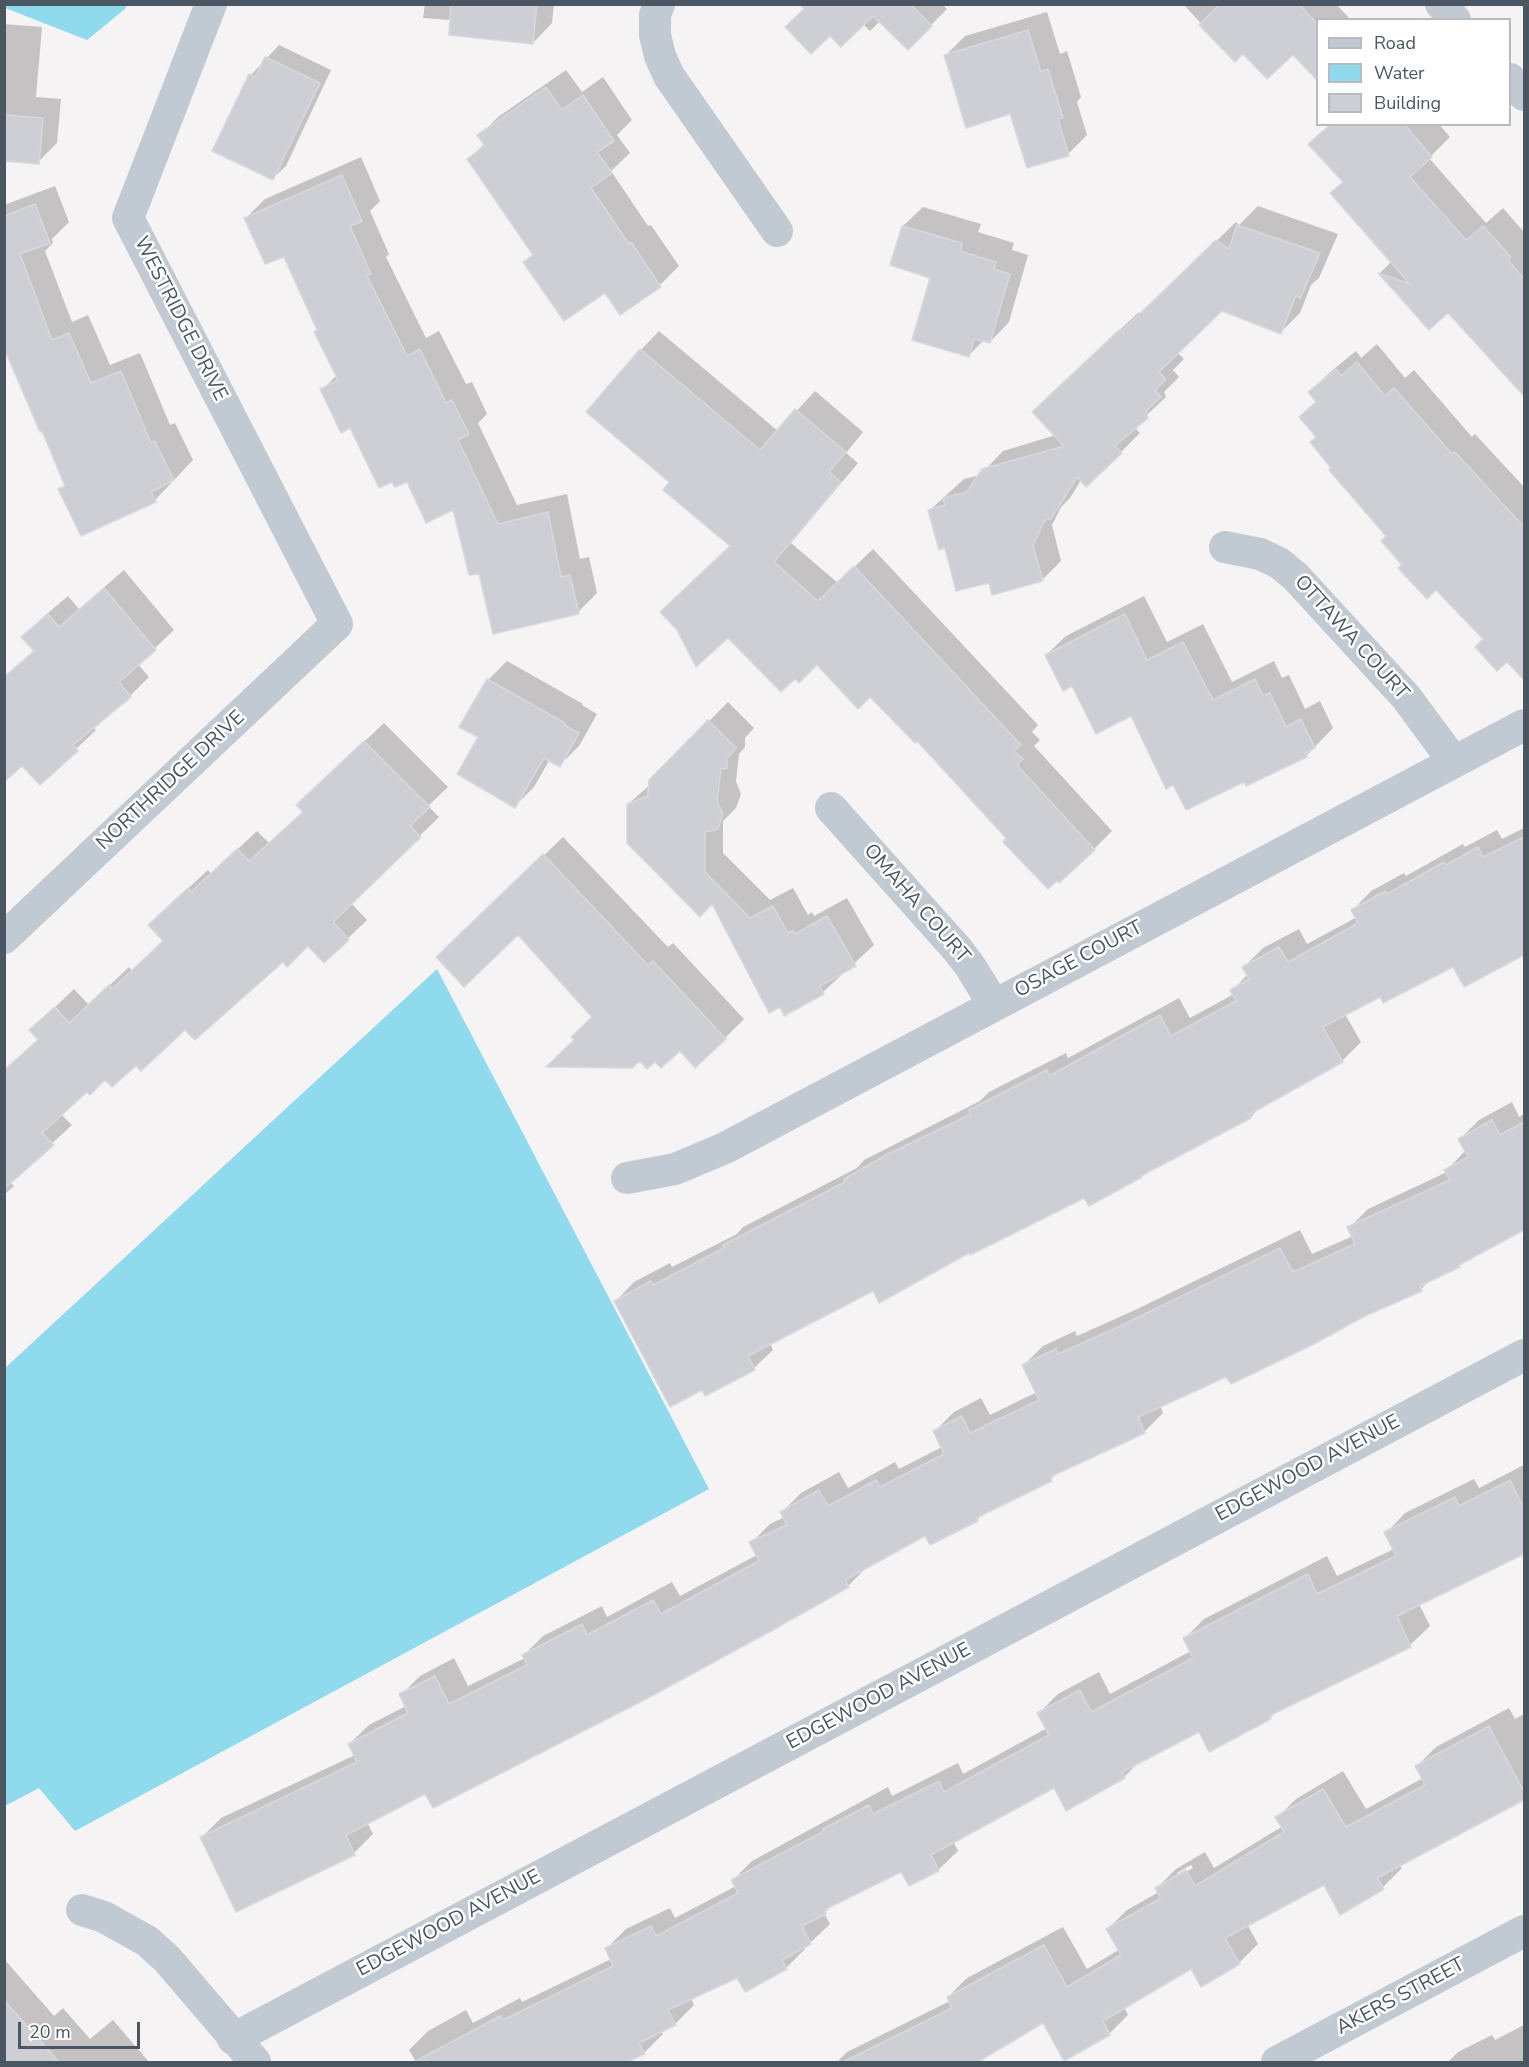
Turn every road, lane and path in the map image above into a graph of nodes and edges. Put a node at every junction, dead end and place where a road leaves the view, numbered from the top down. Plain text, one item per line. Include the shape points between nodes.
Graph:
1 (211, 4) edge
2 (658, 4) edge
3 (1441, 4) edge
4 (1453, 18) edge
5 (1511, 81) edge
6 (1524, 95) edge
7 (777, 231) dead end
8 (1225, 547) dead end
9 (337, 624) joint
10 (1524, 724) edge
11 (1454, 762) junction
12 (831, 808) dead end
13 (4, 938) edge
14 (993, 1005) junction
15 (627, 1178) dead end
16 (1524, 1355) edge
17 (82, 1910) dead end
18 (1524, 1931) edge
19 (233, 2038) junction
20 (255, 2062) edge
21 (1277, 2062) edge

1 - 9 street, WESTRIDGE DRIVE via 128,218
2 - 7 street via 655,35 669,76
3 - 4 street
5 - 6 street
8 - 11 street, OTTAWA COURT via 1260,554 1296,577 1406,697
9 - 13 street, NORTHRIDGE DRIVE
10 - 11 street, OSAGE COURT
11 - 14 street, OSAGE COURT
12 - 14 street, OMAHA COURT via 957,949
14 - 15 street, OSAGE COURT via 725,1148 675,1169
16 - 19 street, EDGEWOOD AVENUE
17 - 19 street via 104,1917 147,1941
18 - 21 street, AKERS STREET
19 - 20 street

